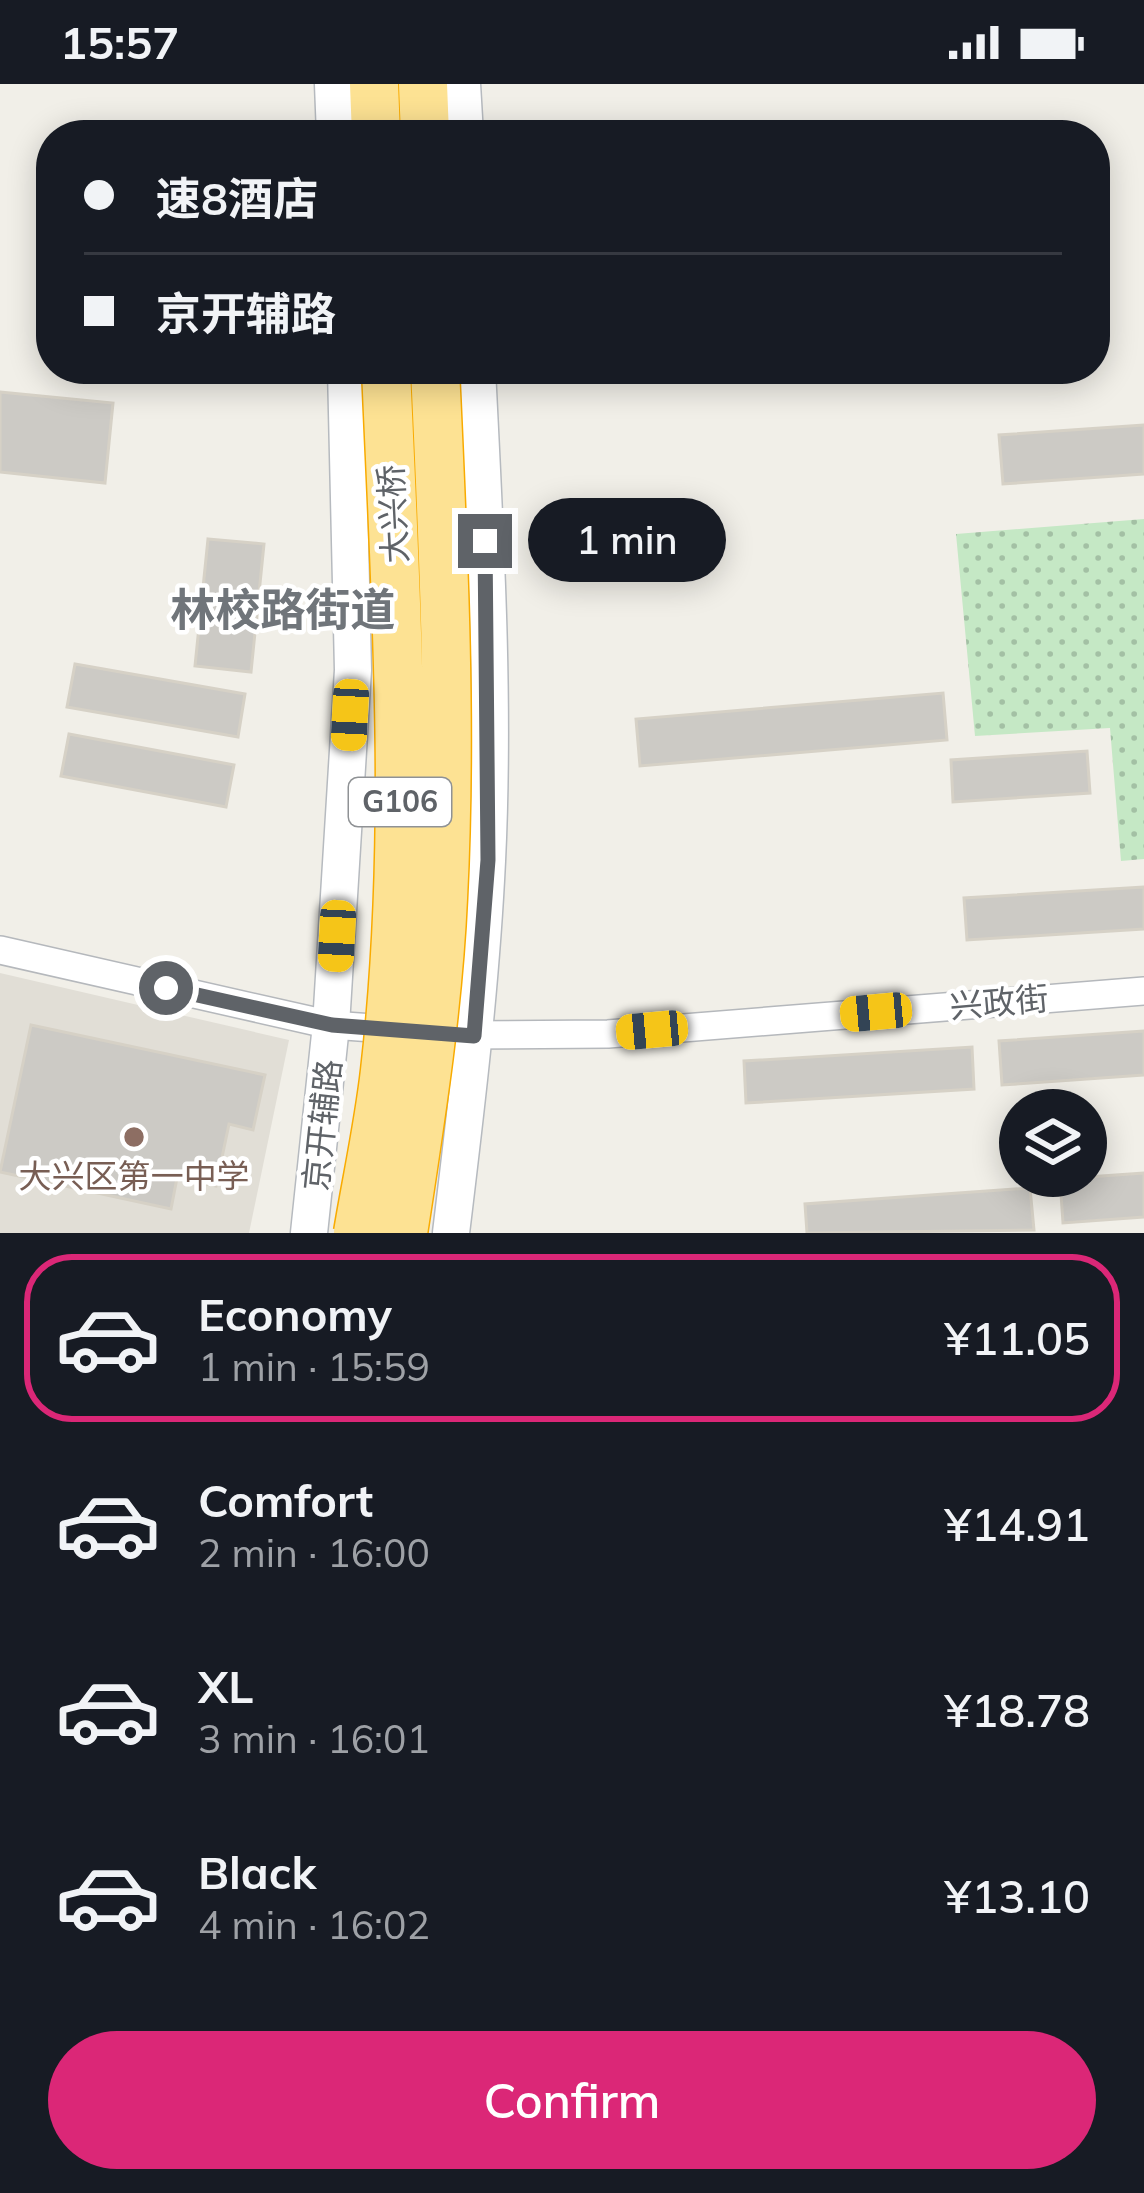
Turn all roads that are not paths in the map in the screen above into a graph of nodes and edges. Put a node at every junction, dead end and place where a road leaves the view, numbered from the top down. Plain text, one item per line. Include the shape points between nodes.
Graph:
1 (333, 84) edge
2 (374, 84) edge
3 (423, 84) edge
4 (462, 84) edge
5 (334, 120) edge
6 (375, 120) edge
7 (424, 120) edge
8 (464, 120) edge
9 (346, 384) edge
10 (387, 384) edge
11 (435, 384) edge
12 (478, 384) edge
13 (0, 950) edge
14 (1144, 991) edge
15 (332, 1025) junction
16 (474, 1036) junction
17 (309, 1233) edge
18 (358, 1233) edge
19 (403, 1233) edge
20 (451, 1233) edge

1 - 5 main road
2 - 6 highway
3 - 7 highway
4 - 8 main road
9 - 15 main road, 京开辅路 via 353,670
10 - 18 highway, 大兴桥 / G106, bridge via 401,708 398,896 385,1072
11 - 19 highway, 大兴桥 / G106, bridge via 443,899
12 - 16 main road via 490,658 488,860
13 - 15 street, 兴政街
14 - 16 street, 兴政街 via 608,1034
15 - 16 street, 兴政街
15 - 17 main road, 京开辅路
16 - 20 main road

